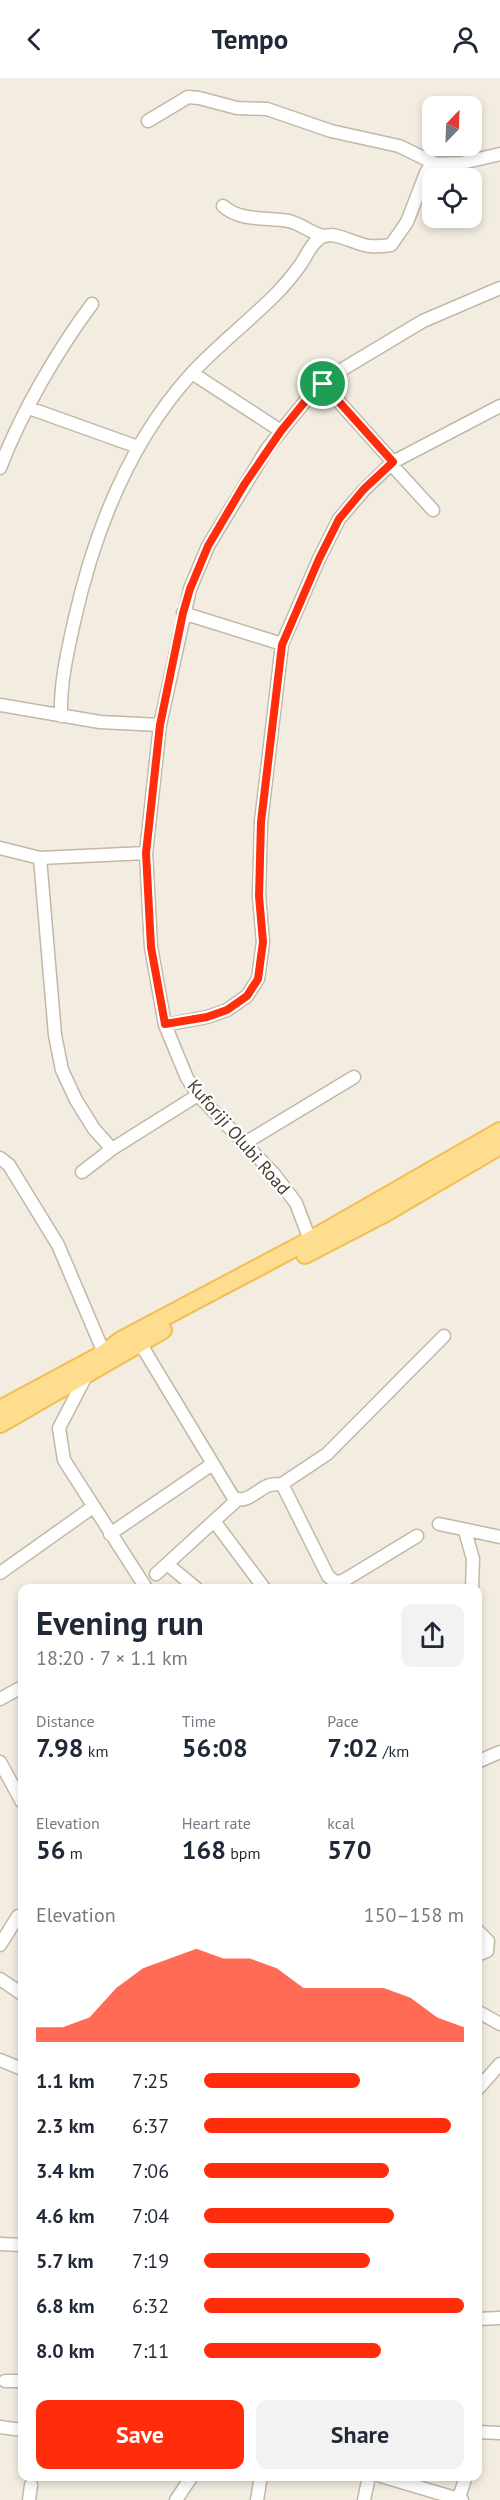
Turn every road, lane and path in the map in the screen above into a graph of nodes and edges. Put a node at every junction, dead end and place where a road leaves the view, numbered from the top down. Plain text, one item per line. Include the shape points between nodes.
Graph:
1 (148, 121) dead end
2 (500, 154) edge
3 (436, 164) junction
4 (223, 206) dead end
5 (323, 236) junction
6 (500, 288) edge
7 (92, 304) dead end
8 (192, 373) junction
9 (323, 384) junction
10 (500, 406) edge
11 (29, 408) junction
12 (281, 431) junction
13 (138, 447) junction
14 (392, 463) junction
15 (0, 468) edge
16 (434, 510) dead end
17 (183, 613) junction
18 (282, 645) junction
19 (0, 705) edge
20 (61, 716) junction
21 (160, 725) junction
22 (0, 848) edge
23 (146, 853) junction
24 (40, 858) junction
25 (165, 1024) junction
26 (354, 1077) dead end
27 (198, 1095) junction
28 (500, 1131) edge
29 (245, 1143) junction
30 (500, 1146) edge
31 (112, 1149) junction
32 (0, 1158) edge
33 (82, 1172) dead end
34 (310, 1240) junction
35 (199, 1305) junction
36 (444, 1336) dead end
37 (140, 1342) junction
38 (104, 1353) junction
39 (86, 1376) junction
40 (0, 1409) edge
41 (0, 1424) edge
42 (212, 1465) junction
43 (282, 1484) junction
44 (237, 1500) junction
45 (93, 1507) junction
46 (214, 1521) junction
47 (439, 1524) dead end
48 (465, 1531) junction
49 (110, 1534) junction
50 (417, 1536) dead end
51 (500, 1537) edge
52 (167, 1564) junction
53 (0, 1573) edge
54 (156, 1574) dead end
55 (143, 1584) edge
56 (191, 1584) edge
57 (261, 1584) edge
58 (472, 1584) edge
59 (18, 1689) edge
60 (0, 1699) edge
61 (500, 1752) edge
62 (482, 1760) edge
63 (0, 1761) edge
64 (18, 1795) edge
65 (18, 1916) dead end
66 (482, 1935) edge
67 (0, 1945) edge
68 (482, 1952) edge
69 (0, 1979) edge
70 (18, 1991) edge
71 (482, 2014) edge
72 (500, 2024) edge
73 (0, 2060) edge
74 (500, 2064) edge
75 (18, 2067) edge
76 (482, 2084) edge
77 (0, 2244) edge
78 (18, 2245) edge
79 (500, 2318) edge
80 (482, 2319) edge
81 (5, 2381) dead end
82 (18, 2381) edge
83 (0, 2427) edge
84 (18, 2429) edge
85 (482, 2432) edge
86 (500, 2433) edge
87 (189, 2481) edge
88 (260, 2481) edge
89 (368, 2481) edge
90 (398, 2481) edge
91 (465, 2481) edge
92 (32, 2486) dead end
93 (460, 2499) edge
94 (29, 2500) edge
95 (176, 2500) edge
96 (257, 2500) edge
97 (364, 2500) edge

1 - 3 street via 188,97 199,98 237,108 267,109 332,131 399,146
2 - 3 street via 462,163
3 - 5 street via 426,173 407,222 391,244 362,246 332,235
4 - 5 street via 262,220 292,222
5 - 8 street via 315,240 282,288
6 - 9 street, Kuforiji Olubi Road via 406,330
7 - 11 street via 70,334
8 - 12 street
8 - 13 street
9 - 12 street, Kuforiji Olubi Road
9 - 14 street
10 - 14 street
11 - 13 street
11 - 15 street
12 - 17 street, Kuforiji Olubi Road via 208,546
13 - 20 street via 99,530 63,670
14 - 16 street
14 - 18 street via 339,519
17 - 18 street
17 - 21 street, Kuforiji Olubi Road
18 - 25 street via 261,822 259,896 263,942 258,979 247,996 227,1010
19 - 20 street
20 - 21 street
21 - 23 street, Kuforiji Olubi Road
22 - 24 street
23 - 24 street
23 - 25 street, Kuforiji Olubi Road via 151,947
24 - 31 street via 55,1035 62,1070 94,1129
25 - 27 street, Kuforiji Olubi Road via 178,1060
26 - 29 street
27 - 29 street, Kuforiji Olubi Road
27 - 31 street
28 - 34 main road
29 - 34 street, Kuforiji Olubi Road via 296,1203
30 - 35 main road via 382,1215
31 - 33 street
32 - 38 street via 15,1174 58,1245
34 - 35 main road
35 - 37 main road
35 - 38 main road via 121,1340
36 - 43 street via 327,1454
37 - 39 main road
37 - 42 street
38 - 40 main road
39 - 41 main road
39 - 45 street via 59,1428 64,1460
42 - 44 street
42 - 49 street
43 - 44 street via 268,1485 244,1500
43 - 50 street via 328,1576 335,1582 343,1581
44 - 46 street
45 - 49 street
45 - 53 street
46 - 52 street
46 - 57 street
47 - 48 street
48 - 51 street
48 - 58 street via 473,1559
49 - 55 street
52 - 54 street
52 - 56 street
59 - 60 street
61 - 62 street
63 - 64 street
65 - 67 street
66 - 68 street via 488,1941 487,1950
69 - 70 street
71 - 72 street
73 - 75 street
74 - 76 street
77 - 78 street
79 - 80 street
81 - 82 street
83 - 84 street
85 - 86 street
87 - 95 street
88 - 96 street
89 - 97 street
90 - 93 street
91 - 93 street
92 - 94 street

